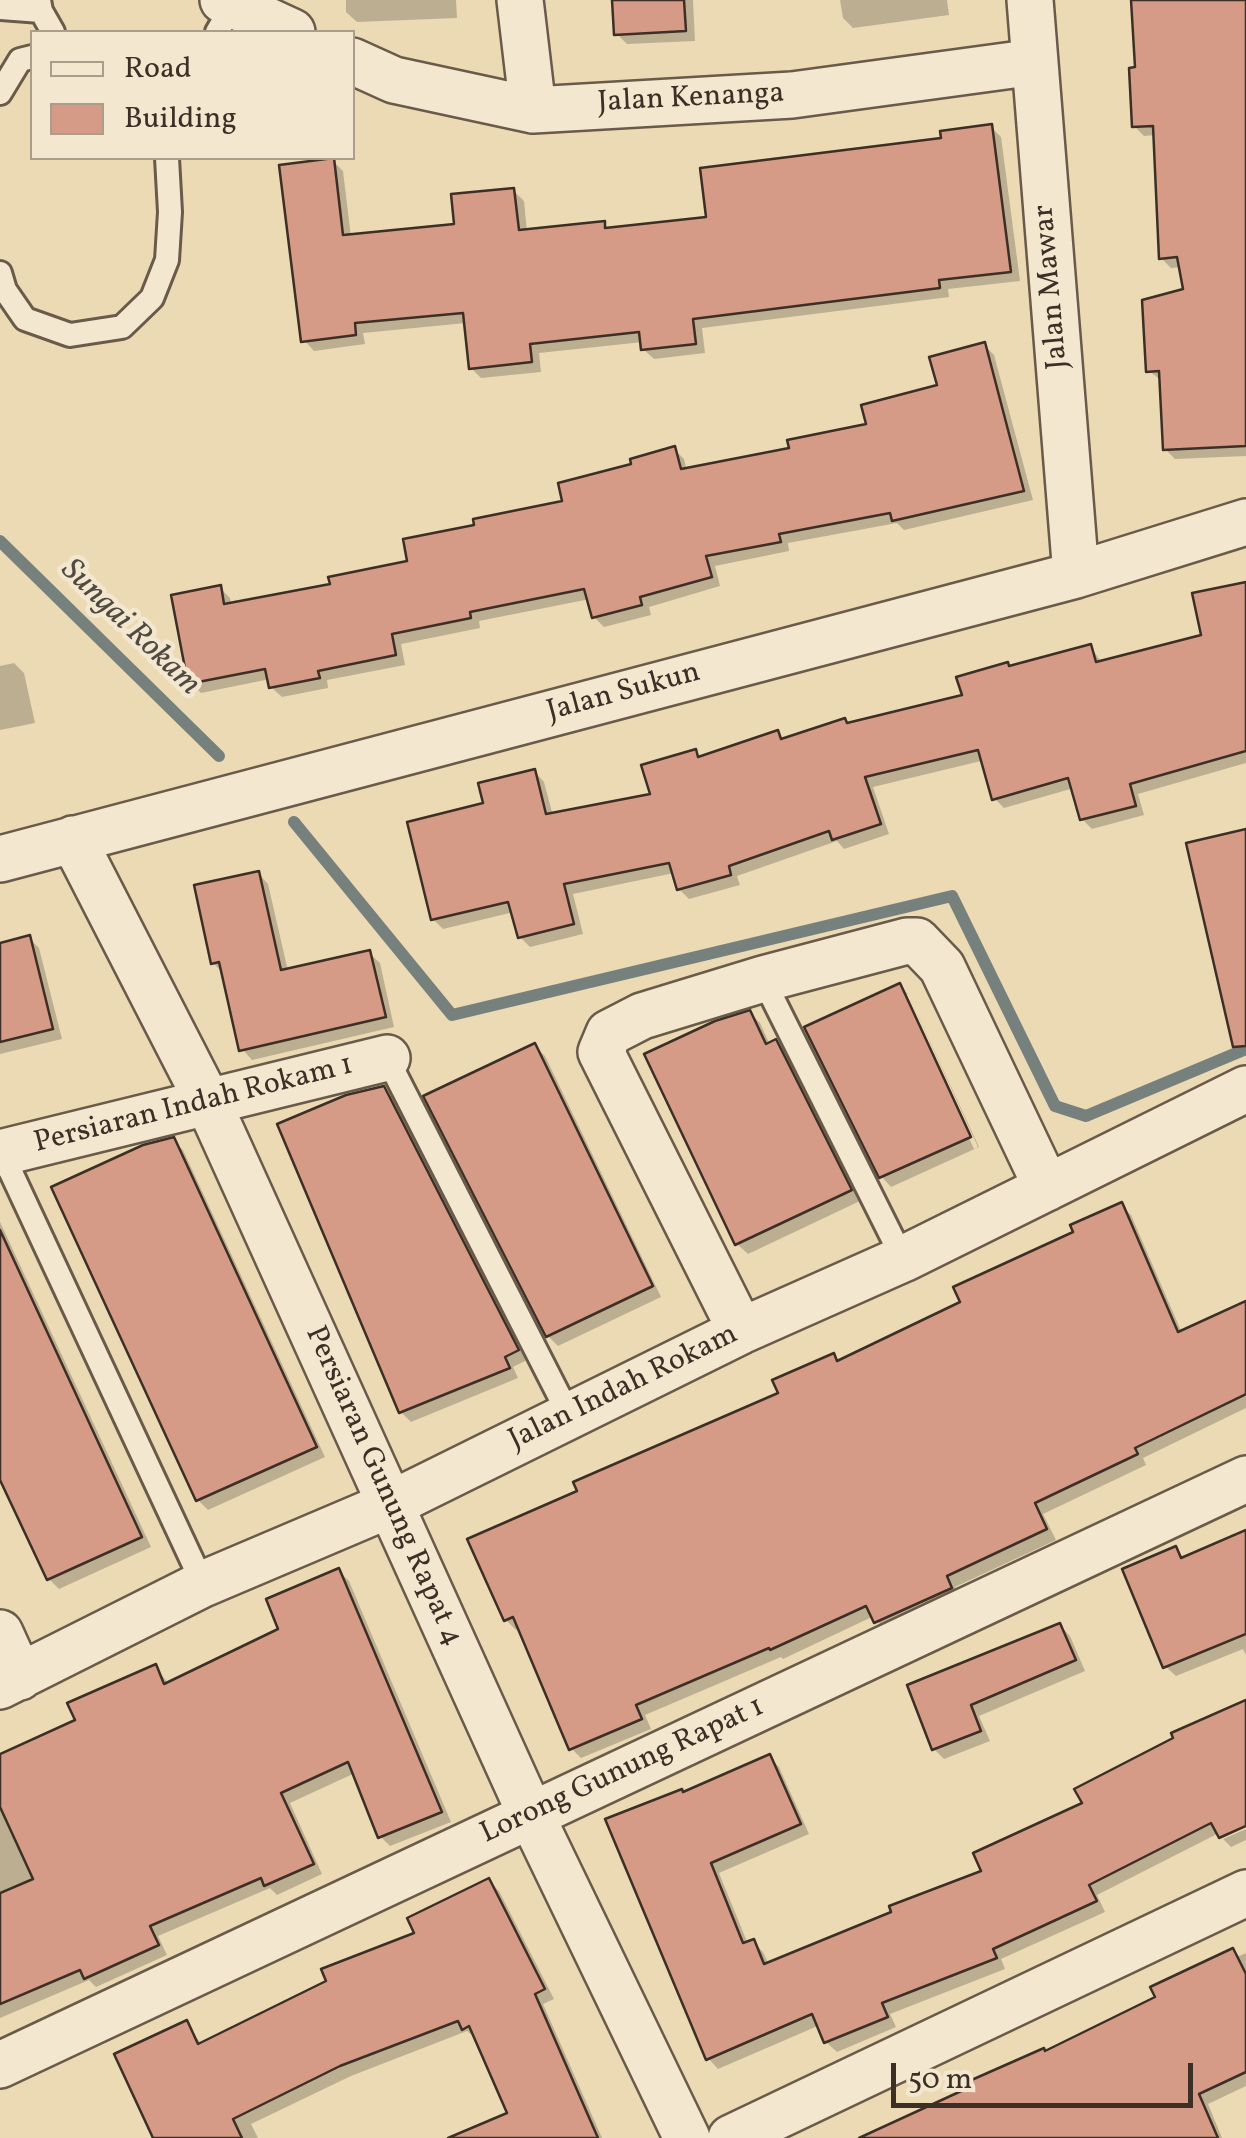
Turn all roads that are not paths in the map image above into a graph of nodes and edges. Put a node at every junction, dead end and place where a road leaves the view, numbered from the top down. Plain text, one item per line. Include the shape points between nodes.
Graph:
1 (520, 0) edge
2 (1030, 0) edge
3 (40, 6) edge
4 (0, 8) edge
5 (224, 12) edge
6 (52, 30) edge
7 (285, 30) edge
8 (30, 58) edge
9 (355, 62) edge
10 (1035, 62) junction
11 (0, 93) edge
12 (532, 110) junction
13 (167, 160) edge
14 (0, 273) edge
15 (1246, 522) edge
16 (1076, 574) junction
17 (73, 839) junction
18 (0, 860) edge
19 (763, 979) junction
20 (387, 1058) joint
21 (1246, 1089) edge
22 (208, 1102) junction
23 (1, 1153) edge
24 (1047, 1188) junction
25 (902, 1260) junction
26 (742, 1331) junction
27 (569, 1415) junction
28 (1246, 1479) edge
29 (389, 1504) junction
30 (203, 1584) junction
31 (0, 1633) edge
32 (10, 1682) edge
33 (530, 1816) junction
34 (1246, 1893) edge
35 (0, 2065) edge
36 (687, 2138) edge
37 (731, 2138) edge

1 - 12 street
2 - 10 street, Jalan Mawar
3 - 4 lane
3 - 6 lane
5 - 7 street
8 - 11 lane via 20,60
9 - 12 street, Jalan Kenanga via 394,80
10 - 12 street, Jalan Kenanga via 792,95
10 - 16 street, Jalan Mawar
13 - 14 lane via 167,260 152,298 122,327 70,335 25,320
15 - 16 street, Jalan Sukun
16 - 17 street, Jalan Sukun
17 - 18 street, Jalan Sukun
17 - 22 street, Persiaran Gunung Rapat 4
19 - 24 street via 917,940 942,967
19 - 25 lane
19 - 26 street via 642,1016 609,1032 601,1052
20 - 22 street, Persiaran Indah Rokam 1
20 - 27 lane
21 - 24 street, Jalan Indah Rokam
22 - 23 street, Persiaran Indah Rokam 1
22 - 29 street, Persiaran Gunung Rapat 4
23 - 30 lane
24 - 25 street, Jalan Indah Rokam
25 - 26 street, Jalan Indah Rokam
26 - 27 street, Jalan Indah Rokam
27 - 29 street, Jalan Indah Rokam
28 - 33 street, Lorong Gunung Rapat 1
29 - 30 street, Jalan Indah Rokam
29 - 33 street, Persiaran Gunung Rapat 4
30 - 32 street, Jalan Indah Rokam
31 - 32 street
33 - 35 street, Lorong Gunung Rapat 1
33 - 36 street, Persiaran Gunung Rapat 4
34 - 37 street

